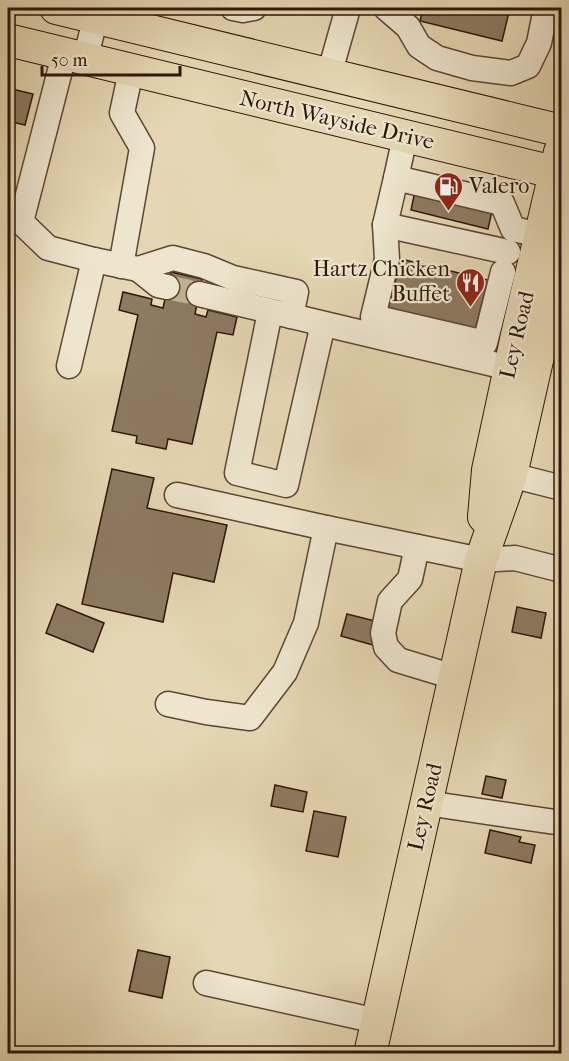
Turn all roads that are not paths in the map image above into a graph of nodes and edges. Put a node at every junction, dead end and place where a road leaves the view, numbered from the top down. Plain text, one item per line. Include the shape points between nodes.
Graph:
1 (56, 8) edge
2 (233, 8) edge
3 (254, 8) edge
4 (348, 8) edge
5 (386, 8) edge
6 (546, 8) edge
7 (97, 13) edge
8 (8, 40) edge
9 (74, 57) junction
10 (131, 71) junction
11 (329, 75) junction
12 (561, 131) edge
13 (405, 137) junction
14 (559, 165) edge
15 (396, 178) junction
16 (14, 221) edge
17 (385, 225) junction
18 (526, 253) edge
19 (94, 260) junction
20 (130, 268) junction
21 (233, 278) junction
22 (167, 287) tunnel mouth
23 (199, 294) tunnel mouth
24 (229, 302) junction
25 (555, 305) edge
26 (280, 314) junction
27 (323, 324) junction
28 (551, 343) edge
29 (69, 366) dead end
30 (510, 368) junction
31 (499, 473) junction
32 (561, 488) edge
33 (177, 495) dead end
34 (326, 528) junction
35 (417, 547) junction
36 (481, 560) junction
37 (561, 570) edge
38 (454, 677) junction
39 (168, 704) dead end
40 (426, 803) junction
41 (561, 824) edge
42 (206, 983) dead end
43 (377, 1021) junction
44 (370, 1053) edge

1 - 7 main road, North Wayside Drive
2 - 3 street
4 - 11 street
5 - 6 street via 408,27 419,46 437,57 472,68 511,73 528,66 539,44
7 - 9 street
7 - 11 main road, North Wayside Drive
8 - 9 main road, North Wayside Drive
9 - 10 main road, North Wayside Drive
9 - 16 street
10 - 13 main road, North Wayside Drive
10 - 20 street via 122,113 142,148
11 - 12 main road, North Wayside Drive
13 - 14 main road, North Wayside Drive
13 - 15 street
14 - 18 main road, Ley Road
15 - 17 street
15 - 18 street via 502,203
16 - 19 street via 48,248
17 - 18 street
17 - 18 street via 387,259 373,317 485,343
18 - 25 main road, Ley Road
18 - 30 main road, Ley Road
19 - 20 street
19 - 29 street
20 - 21 street via 173,258
20 - 22 street
21 - 24 street
21 - 26 street via 296,292
23 - 24 street
24 - 26 street
25 - 28 main road, Ley Road
26 - 27 street
26 - 27 street via 237,473 286,485
27 - 30 street
28 - 31 main road, Ley Road
30 - 31 main road, Ley Road
31 - 32 street
31 - 36 main road, Ley Road
33 - 34 street
34 - 35 street
34 - 39 street via 306,623 285,672 250,718
35 - 36 street
35 - 38 street via 410,579 390,601 383,633 386,647 398,660
36 - 37 street via 515,558
36 - 38 main road, Ley Road
38 - 40 main road, Ley Road
40 - 41 street
40 - 43 main road, Ley Road
42 - 43 street
43 - 44 main road, Ley Road

